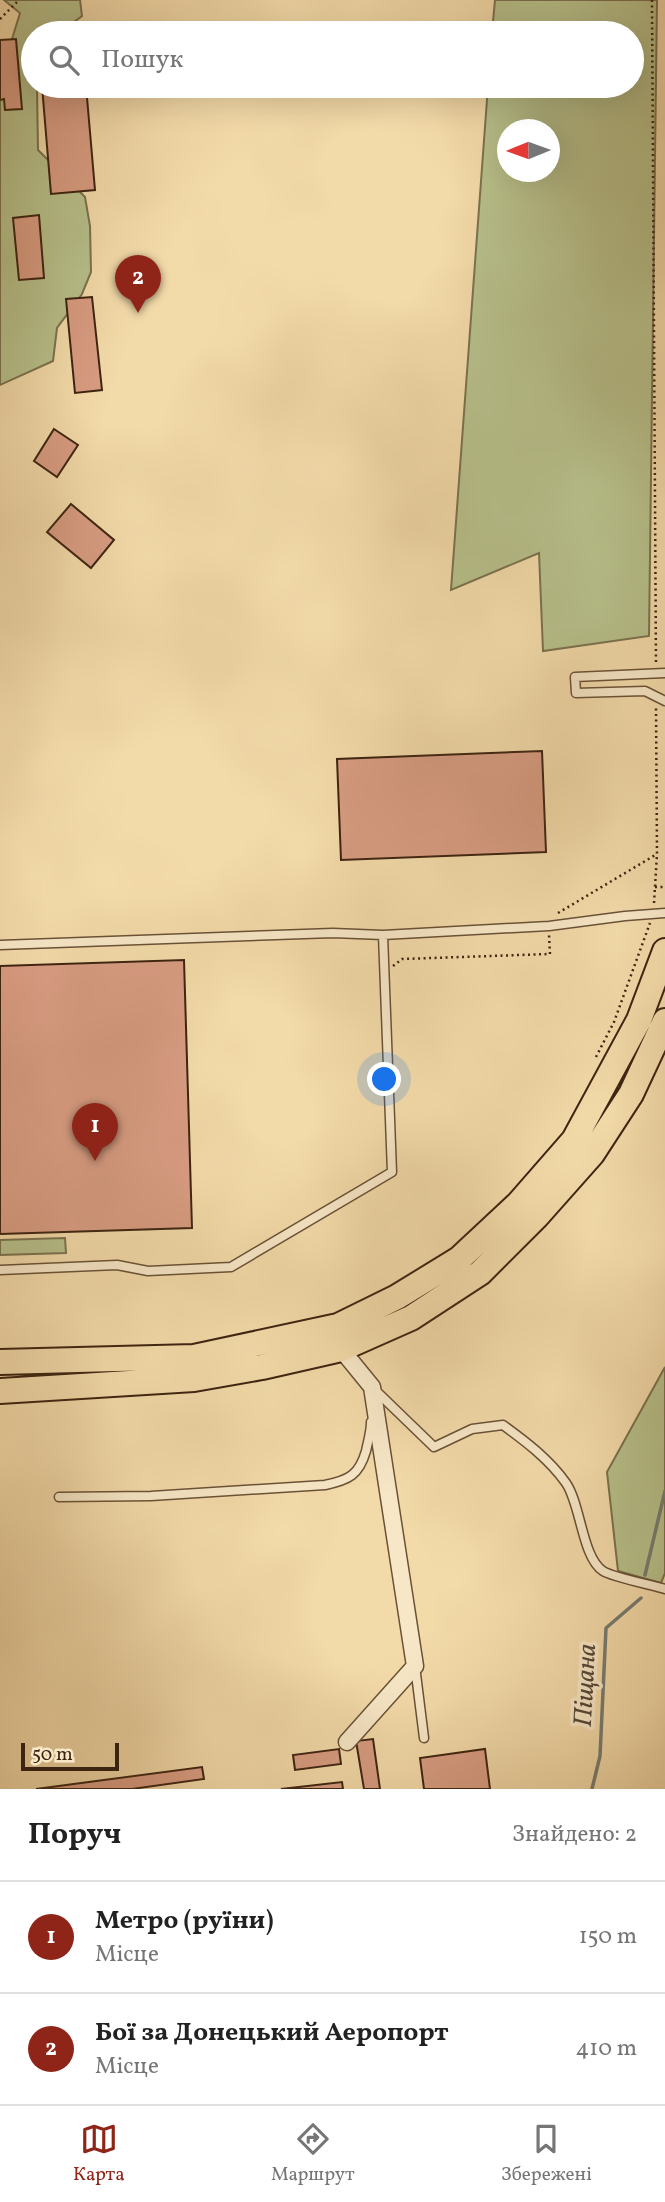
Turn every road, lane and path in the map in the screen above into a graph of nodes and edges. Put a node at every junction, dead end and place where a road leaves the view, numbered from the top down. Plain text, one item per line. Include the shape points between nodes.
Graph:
1 (19, 0) edge
2 (652, 0) edge
3 (0, 19) edge
4 (661, 673) edge
5 (656, 695) junction
6 (665, 701) edge
7 (655, 887) junction
8 (665, 887) edge
9 (665, 913) edge
10 (653, 914) junction
11 (383, 935) junction
12 (0, 945) edge
13 (665, 951) edge
14 (665, 1021) edge
15 (598, 1075) junction
16 (631, 1094) junction
17 (0, 1270) edge
18 (341, 1349) junction
19 (0, 1362) edge
20 (372, 1387) junction
21 (0, 1391) edge
22 (59, 1497) dead end
23 (665, 1589) edge
24 (415, 1666) junction
25 (424, 1738) dead end
26 (346, 1742) dead end

1 - 3 path
2 - 4 path
4 - 5 lane via 575,677 576,693 645,691
5 - 6 lane
5 - 7 path
7 - 8 path
7 - 10 path
9 - 10 lane
10 - 11 lane via 549,926
10 - 15 path
11 - 12 lane
11 - 17 lane via 392,1172 232,1267
13 - 15 main road via 639,1020
14 - 16 main road
15 - 16 main road
15 - 19 main road via 574,1140 519,1203 459,1259 338,1326 194,1357
16 - 18 main road via 592,1154 480,1273 411,1318
18 - 20 street
18 - 21 main road via 194,1379
20 - 22 lane via 371,1431 362,1466 345,1480 151,1496
20 - 23 lane via 434,1447 472,1429 503,1425 531,1446 567,1484 589,1552 603,1571
20 - 24 street
24 - 25 lane
24 - 26 street

